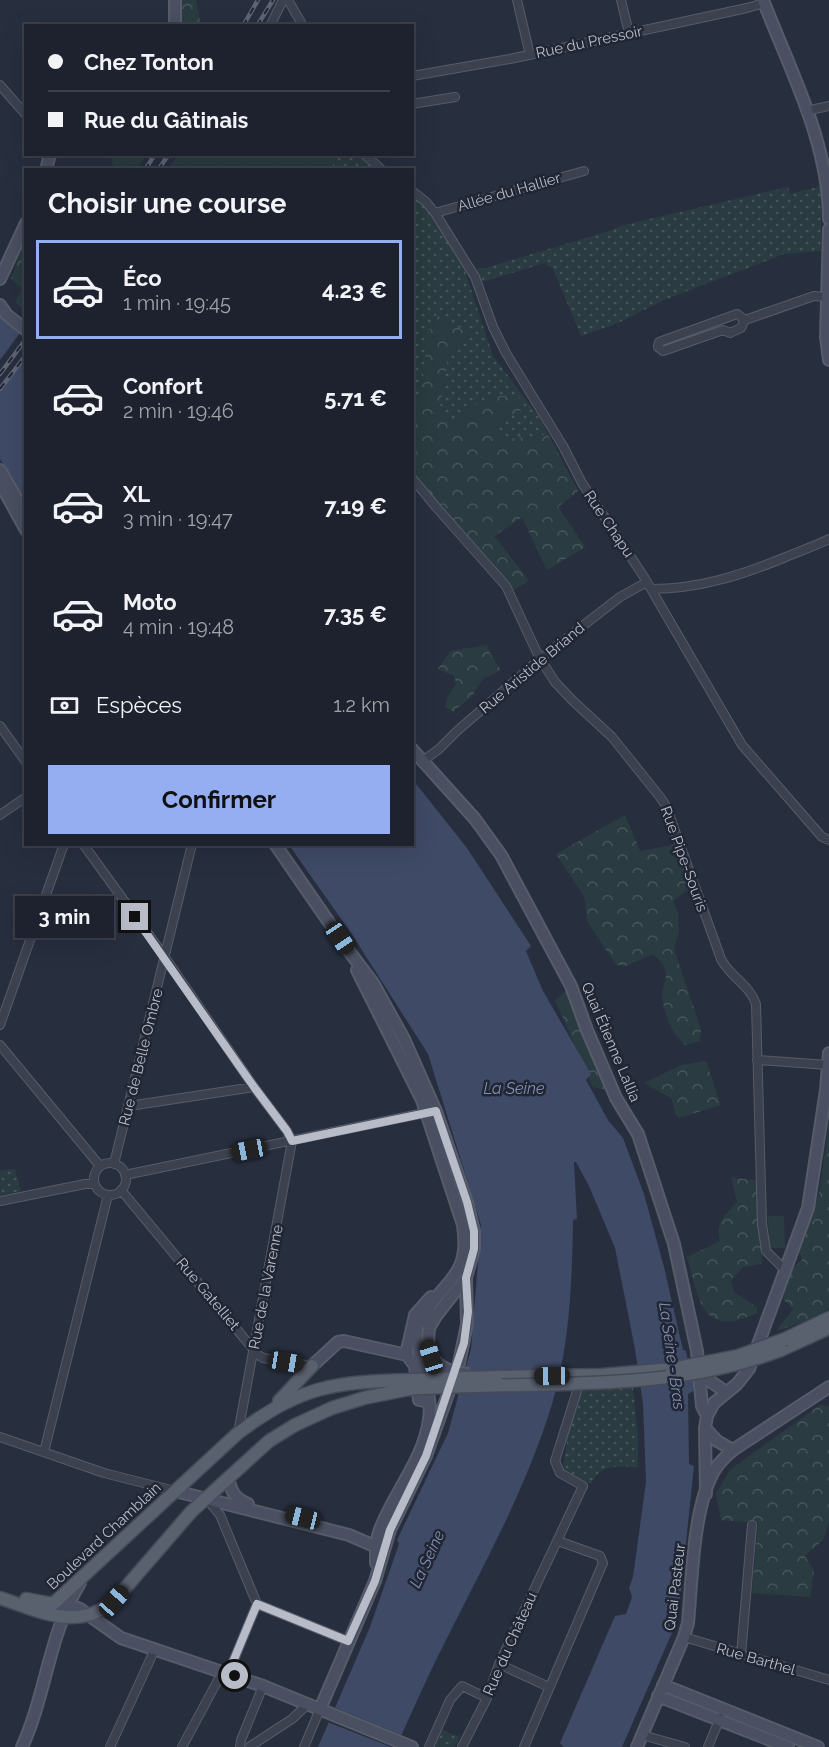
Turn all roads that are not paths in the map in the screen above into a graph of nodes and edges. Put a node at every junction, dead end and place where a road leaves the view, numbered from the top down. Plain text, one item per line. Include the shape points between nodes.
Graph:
1 (175, 0) edge
2 (285, 0) edge
3 (517, 0) edge
4 (621, 0) edge
5 (763, 1) edge
6 (175, 24) edge
7 (271, 24) edge
8 (302, 24) edge
9 (629, 33) junction
10 (530, 55) junction
11 (414, 76) edge
12 (0, 86) edge
13 (455, 97) dead end
14 (414, 104) edge
15 (829, 106) edge
16 (806, 111) junction
17 (24, 113) edge
18 (366, 156) edge
19 (380, 168) edge
20 (584, 171) dead end
21 (828, 185) edge
22 (414, 193) edge
23 (435, 213) junction
24 (829, 219) edge
25 (24, 227) edge
26 (829, 229) edge
27 (0, 277) edge
28 (827, 297) junction
29 (0, 305) edge
30 (745, 320) junction
31 (24, 328) edge
32 (829, 360) edge
33 (0, 470) edge
34 (414, 480) edge
35 (4, 488) edge
36 (24, 513) edge
37 (24, 526) edge
38 (829, 539) edge
39 (649, 585) junction
40 (540, 659) junction
41 (0, 726) edge
42 (414, 751) edge
43 (24, 759) edge
44 (423, 760) junction
45 (24, 798) edge
46 (0, 814) edge
47 (829, 840) edge
48 (63, 846) edge
49 (84, 846) edge
50 (192, 846) edge
51 (276, 846) edge
52 (165, 959) junction
53 (0, 1025) edge
54 (0, 1045) edge
55 (829, 1053) edge
56 (757, 1060) junction
57 (828, 1065) edge
58 (254, 1087) junction
59 (129, 1106) junction
60 (432, 1112) junction
61 (292, 1141) junction
62 (114, 1164) junction
63 (100, 1166) junction
64 (125, 1175) junction
65 (95, 1184) junction
66 (121, 1190) junction
67 (108, 1195) junction
68 (0, 1201) edge
69 (465, 1238) junction
70 (785, 1270) junction
71 (466, 1278) junction
72 (829, 1318) edge
73 (829, 1328) edge
74 (783, 1345) junction
75 (254, 1349) junction
76 (407, 1356) junction
77 (312, 1366) junction
78 (699, 1369) junction
79 (496, 1377) junction
80 (409, 1384) junction
81 (829, 1387) edge
82 (700, 1390) junction
83 (577, 1391) dead end
84 (726, 1392) junction
85 (717, 1400) junction
86 (429, 1402) junction
87 (446, 1402) junction
88 (272, 1408) junction
89 (707, 1416) junction
90 (705, 1428) junction
91 (238, 1433) junction
92 (0, 1437) edge
93 (734, 1450) junction
94 (44, 1452) junction
95 (228, 1478) junction
96 (175, 1491) junction
97 (706, 1494) junction
98 (206, 1498) junction
99 (752, 1525) dead end
100 (558, 1541) junction
101 (381, 1542) junction
102 (83, 1577) junction
103 (0, 1590) edge
104 (0, 1598) edge
105 (53, 1604) junction
106 (257, 1604) junction
107 (67, 1605) junction
108 (107, 1607) junction
109 (40, 1611) junction
110 (91, 1616) junction
111 (62, 1617) junction
112 (106, 1628) junction
113 (57, 1632) junction
114 (684, 1637) junction
115 (348, 1641) junction
116 (155, 1649) junction
117 (741, 1655) junction
118 (499, 1664) junction
119 (225, 1674) junction
120 (829, 1680) edge
121 (663, 1685) junction
122 (263, 1686) junction
123 (549, 1687) junction
124 (658, 1696) junction
125 (487, 1698) junction
126 (308, 1704) junction
127 (724, 1709) junction
128 (323, 1711) junction
129 (720, 1720) junction
130 (642, 1735) junction
131 (407, 1745) edge
132 (668, 1745) edge
133 (22, 1747) edge
134 (110, 1747) edge
135 (182, 1747) edge
136 (240, 1747) edge
137 (249, 1747) edge
138 (304, 1747) edge
139 (429, 1747) edge
140 (462, 1747) edge
141 (524, 1747) edge
142 (637, 1747) edge
143 (685, 1747) edge
144 (708, 1747) edge
145 (788, 1747) edge
146 (818, 1747) edge

1 - 6 street
2 - 7 street
2 - 8 street
3 - 10 street
4 - 9 street
5 - 9 street, Rue du Pressoir via 747,8
5 - 16 street
9 - 10 street, Rue du Pressoir
10 - 11 street, Rue du Pressoir
12 - 17 street
13 - 14 street
15 - 16 street
16 - 21 street
18 - 19 street
20 - 23 street, Allée du Hallier
21 - 24 street
22 - 23 street, Rue Chapu
23 - 39 street, Rue Chapu via 475,277 506,353 582,483
25 - 27 street
26 - 28 street
28 - 30 street via 814,296
28 - 32 street
29 - 31 street
30 - 30 street via 737,314 659,342 658,347 663,351 723,330 730,333 741,328
33 - 35 street
34 - 40 street, Rue Pipe-Souris via 506,586
35 - 36 street
35 - 37 street
38 - 39 street, Rue Aristide Briand via 762,567 693,587
39 - 40 street, Rue Aristide Briand via 620,597
39 - 47 street, Rue Chapu via 742,745 822,837
40 - 44 street, Rue Aristide Briand
40 - 56 street, Rue Pipe-Souris via 572,700 612,736 666,806 721,959 756,1004
41 - 43 street
42 - 44 street, Quai Étienne Lallia
44 - 78 street, Quai Étienne Lallia via 501,855 571,986 616,1098 638,1134 646,1157 674,1244
45 - 46 street
48 - 53 street
49 - 52 street
50 - 52 street, Rue de Belle Ombre
51 - 60 street via 373,983
52 - 58 street
52 - 59 street, Rue de Belle Ombre
54 - 63 street
55 - 57 street
56 - 57 street
56 - 70 street, Rue Pipe-Souris via 765,1246
57 - 70 street via 808,1208
58 - 59 street
58 - 61 street
59 - 62 street, Rue de Belle Ombre
60 - 61 street
60 - 69 street
60 - 71 street via 472,1222 474,1249
61 - 64 street
61 - 75 street, Rue de la Varenne
62 - 63 street
62 - 64 street
63 - 65 street
64 - 66 street
65 - 67 street
65 - 68 street
66 - 67 street
66 - 75 street, Rue Gatelliet
67 - 94 street
69 - 76 street via 450,1274 415,1315
69 - 86 street via 459,1269 430,1308 418,1336
70 - 84 street via 749,1369
71 - 79 street, bridge via 429,1328 427,1343 431,1357 457,1373
71 - 87 street via 468,1312 464,1343
72 - 74 main road
73 - 74 main road
74 - 79 main road, bridge via 672,1369
74 - 80 main road, bridge via 723,1368 630,1382
75 - 77 street, Rue Gatelliet via 263,1358
75 - 91 street, Rue de la Varenne
76 - 77 street via 344,1341
76 - 86 street via 415,1366 419,1400
77 - 88 main road
78 - 82 street, Quai Étienne Lallia
78 - 84 street
79 - 80 main road, bridge
80 - 88 main road via 337,1384
80 - 95 main road via 307,1419 269,1441
81 - 93 street
82 - 85 street
82 - 89 street, Quai Étienne Lallia
83 - 100 street, Rue du Château via 555,1461 560,1473 583,1485
84 - 85 street
85 - 89 street
86 - 87 street
86 - 101 street via 429,1419 420,1449 381,1526
87 - 101 street via 426,1456
88 - 91 main road, Boulevard Chamblain
89 - 90 street
90 - 93 street via 717,1441
90 - 97 street
91 - 96 main road, Boulevard Chamblain
92 - 94 street
93 - 97 street via 714,1472
94 - 96 street via 104,1473
95 - 98 main road
95 - 101 street via 236,1499
96 - 98 street, Boulevard Chamblain
96 - 102 main road, Boulevard Chamblain
97 - 114 street, Quai Pasteur via 698,1525
98 - 101 street, Boulevard Chamblain
98 - 106 street via 220,1515
98 - 108 main road
99 - 117 street
100 - 118 street, Rue du Château
100 - 123 street via 600,1556 603,1563
101 - 115 street via 375,1581
102 - 105 main road, Boulevard Chamblain
102 - 107 street
103 - 105 main road
104 - 109 main road
105 - 107 street
106 - 115 street
106 - 119 street
107 - 110 street
107 - 111 street
108 - 110 main road
108 - 112 street
109 - 111 main road
109 - 113 street
110 - 111 main road
110 - 112 street
111 - 113 street
112 - 116 street
113 - 133 street
114 - 117 street, Rue Barthel
114 - 121 street, Quai Pasteur
115 - 128 street
116 - 119 street
116 - 134 street
117 - 120 street, Rue Barthel
118 - 123 street
118 - 125 street, Rue du Château
119 - 122 street
119 - 135 street
121 - 124 street, Quai Pasteur
121 - 127 street
122 - 126 street
122 - 136 street
123 - 141 street
124 - 129 street
124 - 130 street, Quai Pasteur
125 - 139 street via 462,1686 450,1700
125 - 140 street, Rue du Château
126 - 128 street
126 - 137 street
127 - 129 street
127 - 146 street
128 - 131 street
128 - 138 street
129 - 144 street
129 - 145 street
130 - 132 street
130 - 142 street, Quai Pasteur
132 - 143 street

